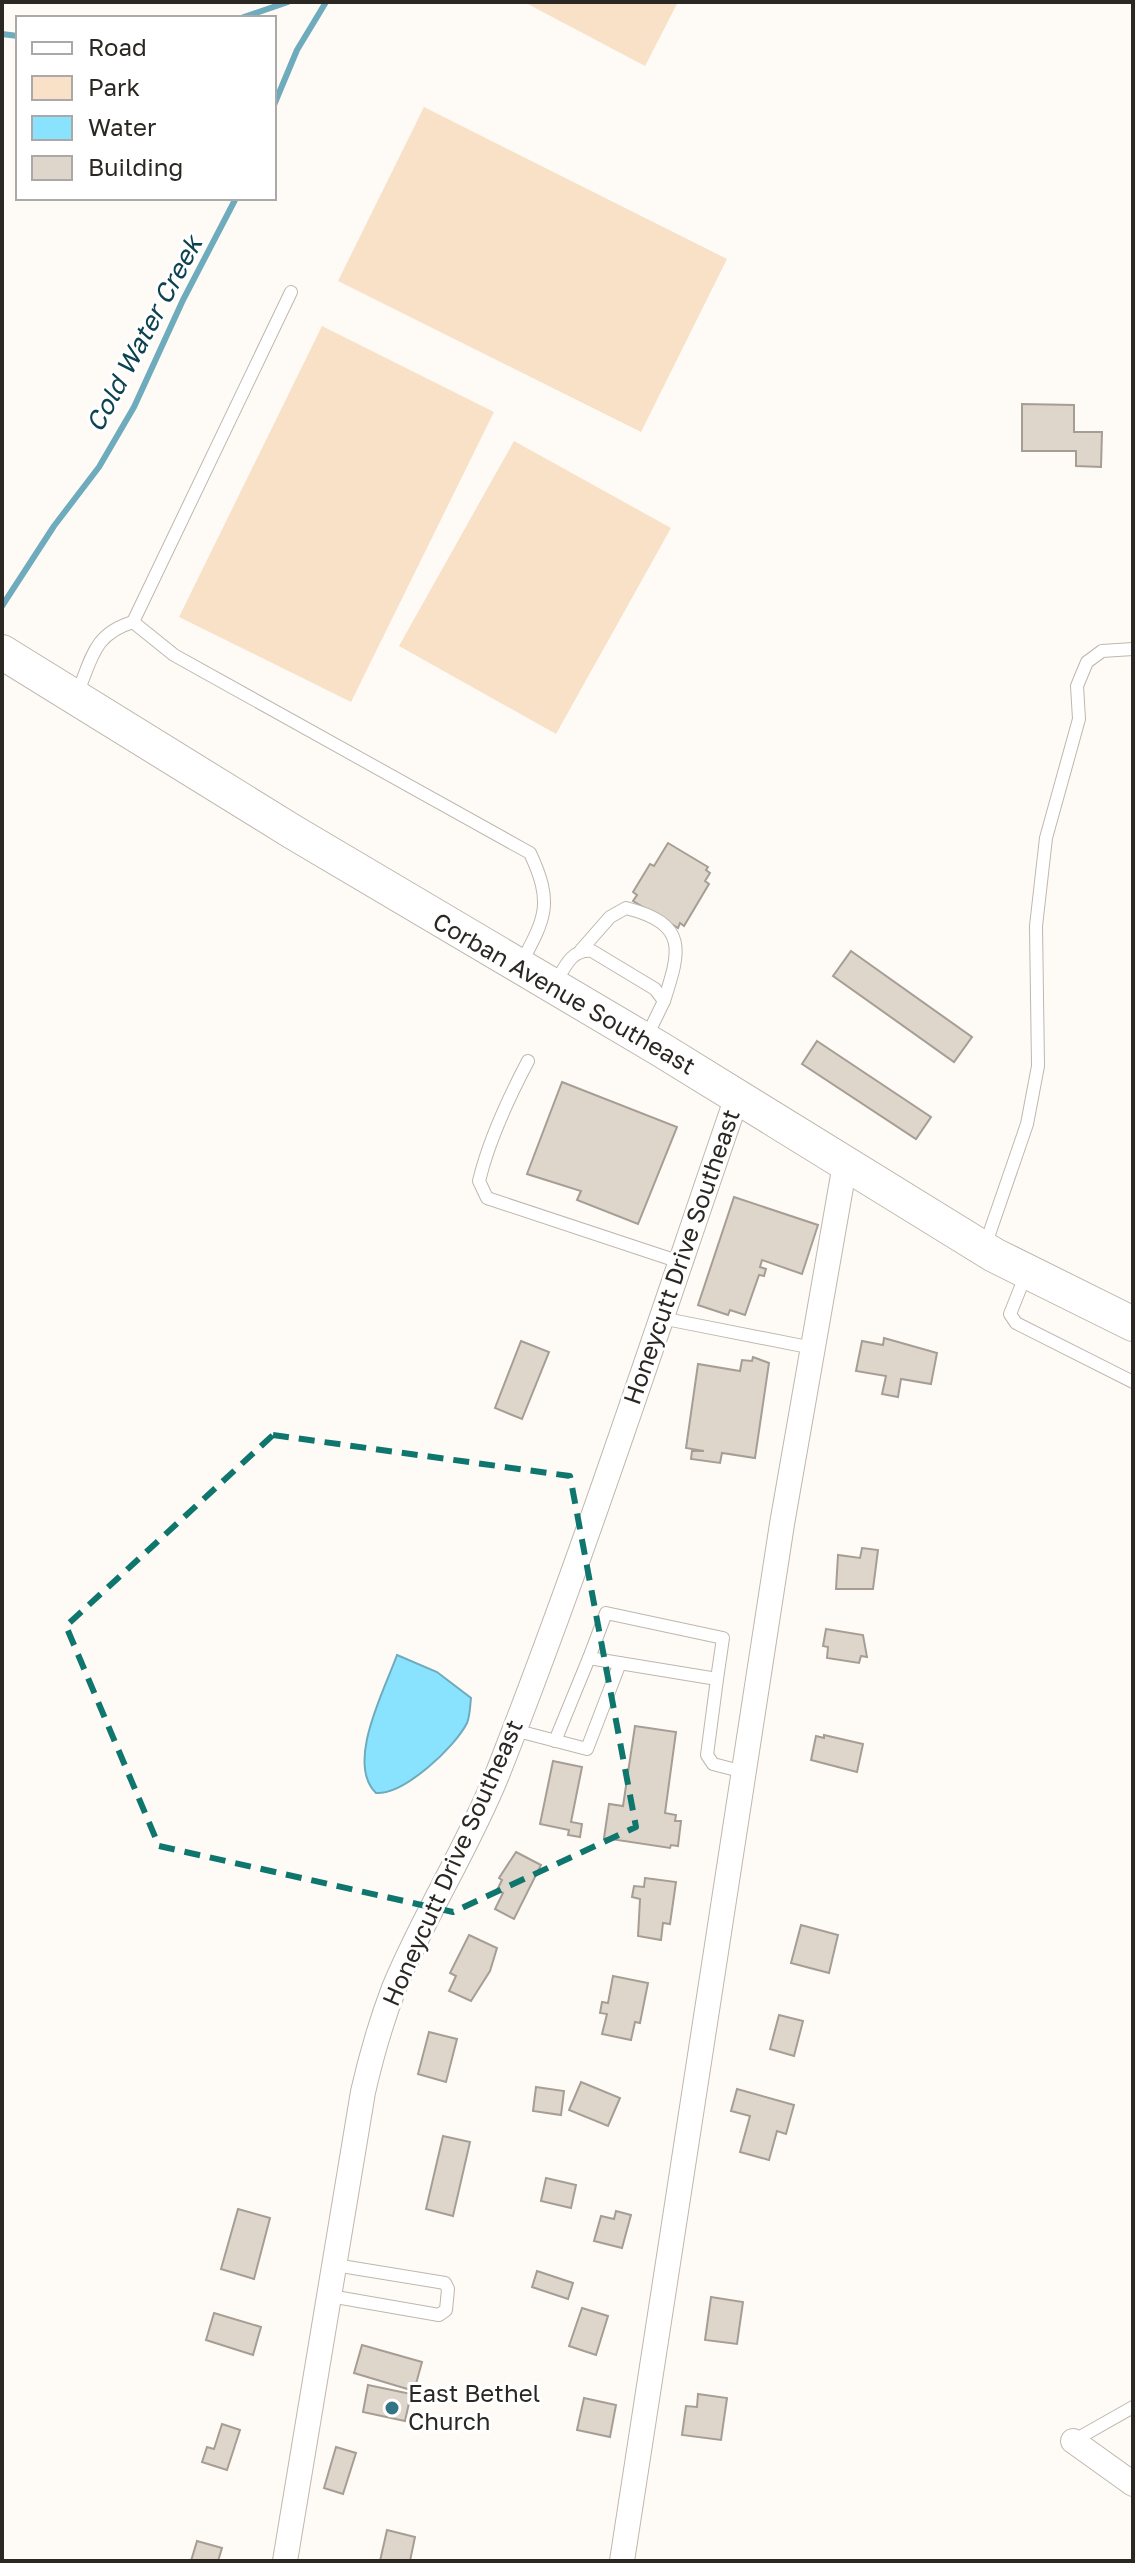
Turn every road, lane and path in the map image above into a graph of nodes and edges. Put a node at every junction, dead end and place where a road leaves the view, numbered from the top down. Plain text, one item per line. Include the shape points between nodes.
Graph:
1 (291, 292) dead end
2 (133, 622) junction
3 (1133, 649) edge
4 (2, 652) edge
5 (76, 697) junction
6 (581, 950) junction
7 (518, 968) junction
8 (553, 988) junction
9 (664, 1001) junction
10 (645, 1041) junction
11 (528, 1061) dead end
12 (737, 1097) junction
13 (845, 1164) junction
14 (984, 1248) junction
15 (680, 1262) junction
16 (1027, 1271) junction
17 (661, 1318) junction
18 (1133, 1324) edge
19 (813, 1348) junction
20 (1133, 1382) edge
21 (589, 1658) junction
22 (620, 1663) junction
23 (717, 1679) junction
24 (514, 1730) junction
25 (555, 1741) junction
26 (744, 1772) junction
27 (335, 2265) junction
28 (330, 2296) junction
29 (1133, 2407) edge
30 (1073, 2441) joint
31 (1133, 2484) edge
32 (285, 2561) edge
33 (622, 2561) edge

1 - 2 lane
2 - 5 lane via 110,629 99,643
2 - 7 lane via 174,655 530,853 542,878 544,921
3 - 14 lane via 1102,651 1087,662 1077,686 1079,719 1046,838 1036,926 1038,1066 1027,1124
4 - 5 main road, Corban Avenue Southeast
5 - 7 main road, Corban Avenue Southeast
6 - 8 lane via 572,955
6 - 9 lane via 592,951 655,989
6 - 9 lane via 610,917 626,908 662,924 676,943 678,957
7 - 8 main road, Corban Avenue Southeast
8 - 10 main road, Corban Avenue Southeast
9 - 10 lane
10 - 12 main road, Corban Avenue Southeast
11 - 15 lane via 482,1165 479,1181 487,1198
12 - 13 main road, Corban Avenue Southeast
12 - 15 street, Honeycutt Drive Southeast
13 - 14 main road, Corban Avenue Southeast
13 - 19 street
14 - 16 main road, Corban Avenue Southeast
15 - 17 street, Honeycutt Drive Southeast
16 - 18 main road, Corban Avenue Southeast
16 - 20 lane via 1010,1314 1016,1323
17 - 19 lane
17 - 24 street, Honeycutt Drive Southeast via 575,1571
19 - 26 street
21 - 22 lane
21 - 23 lane via 606,1613 723,1638
21 - 25 lane
22 - 23 lane
22 - 25 lane via 587,1749
23 - 26 lane via 707,1755 713,1764
24 - 25 lane
24 - 27 street, Honeycutt Drive Southeast via 463,1850 395,1986 375,2042
26 - 33 street
27 - 28 street, Honeycutt Drive Southeast
27 - 28 lane via 445,2283 446,2310 439,2315
28 - 32 street, Honeycutt Drive Southeast
29 - 30 lane
30 - 31 street

